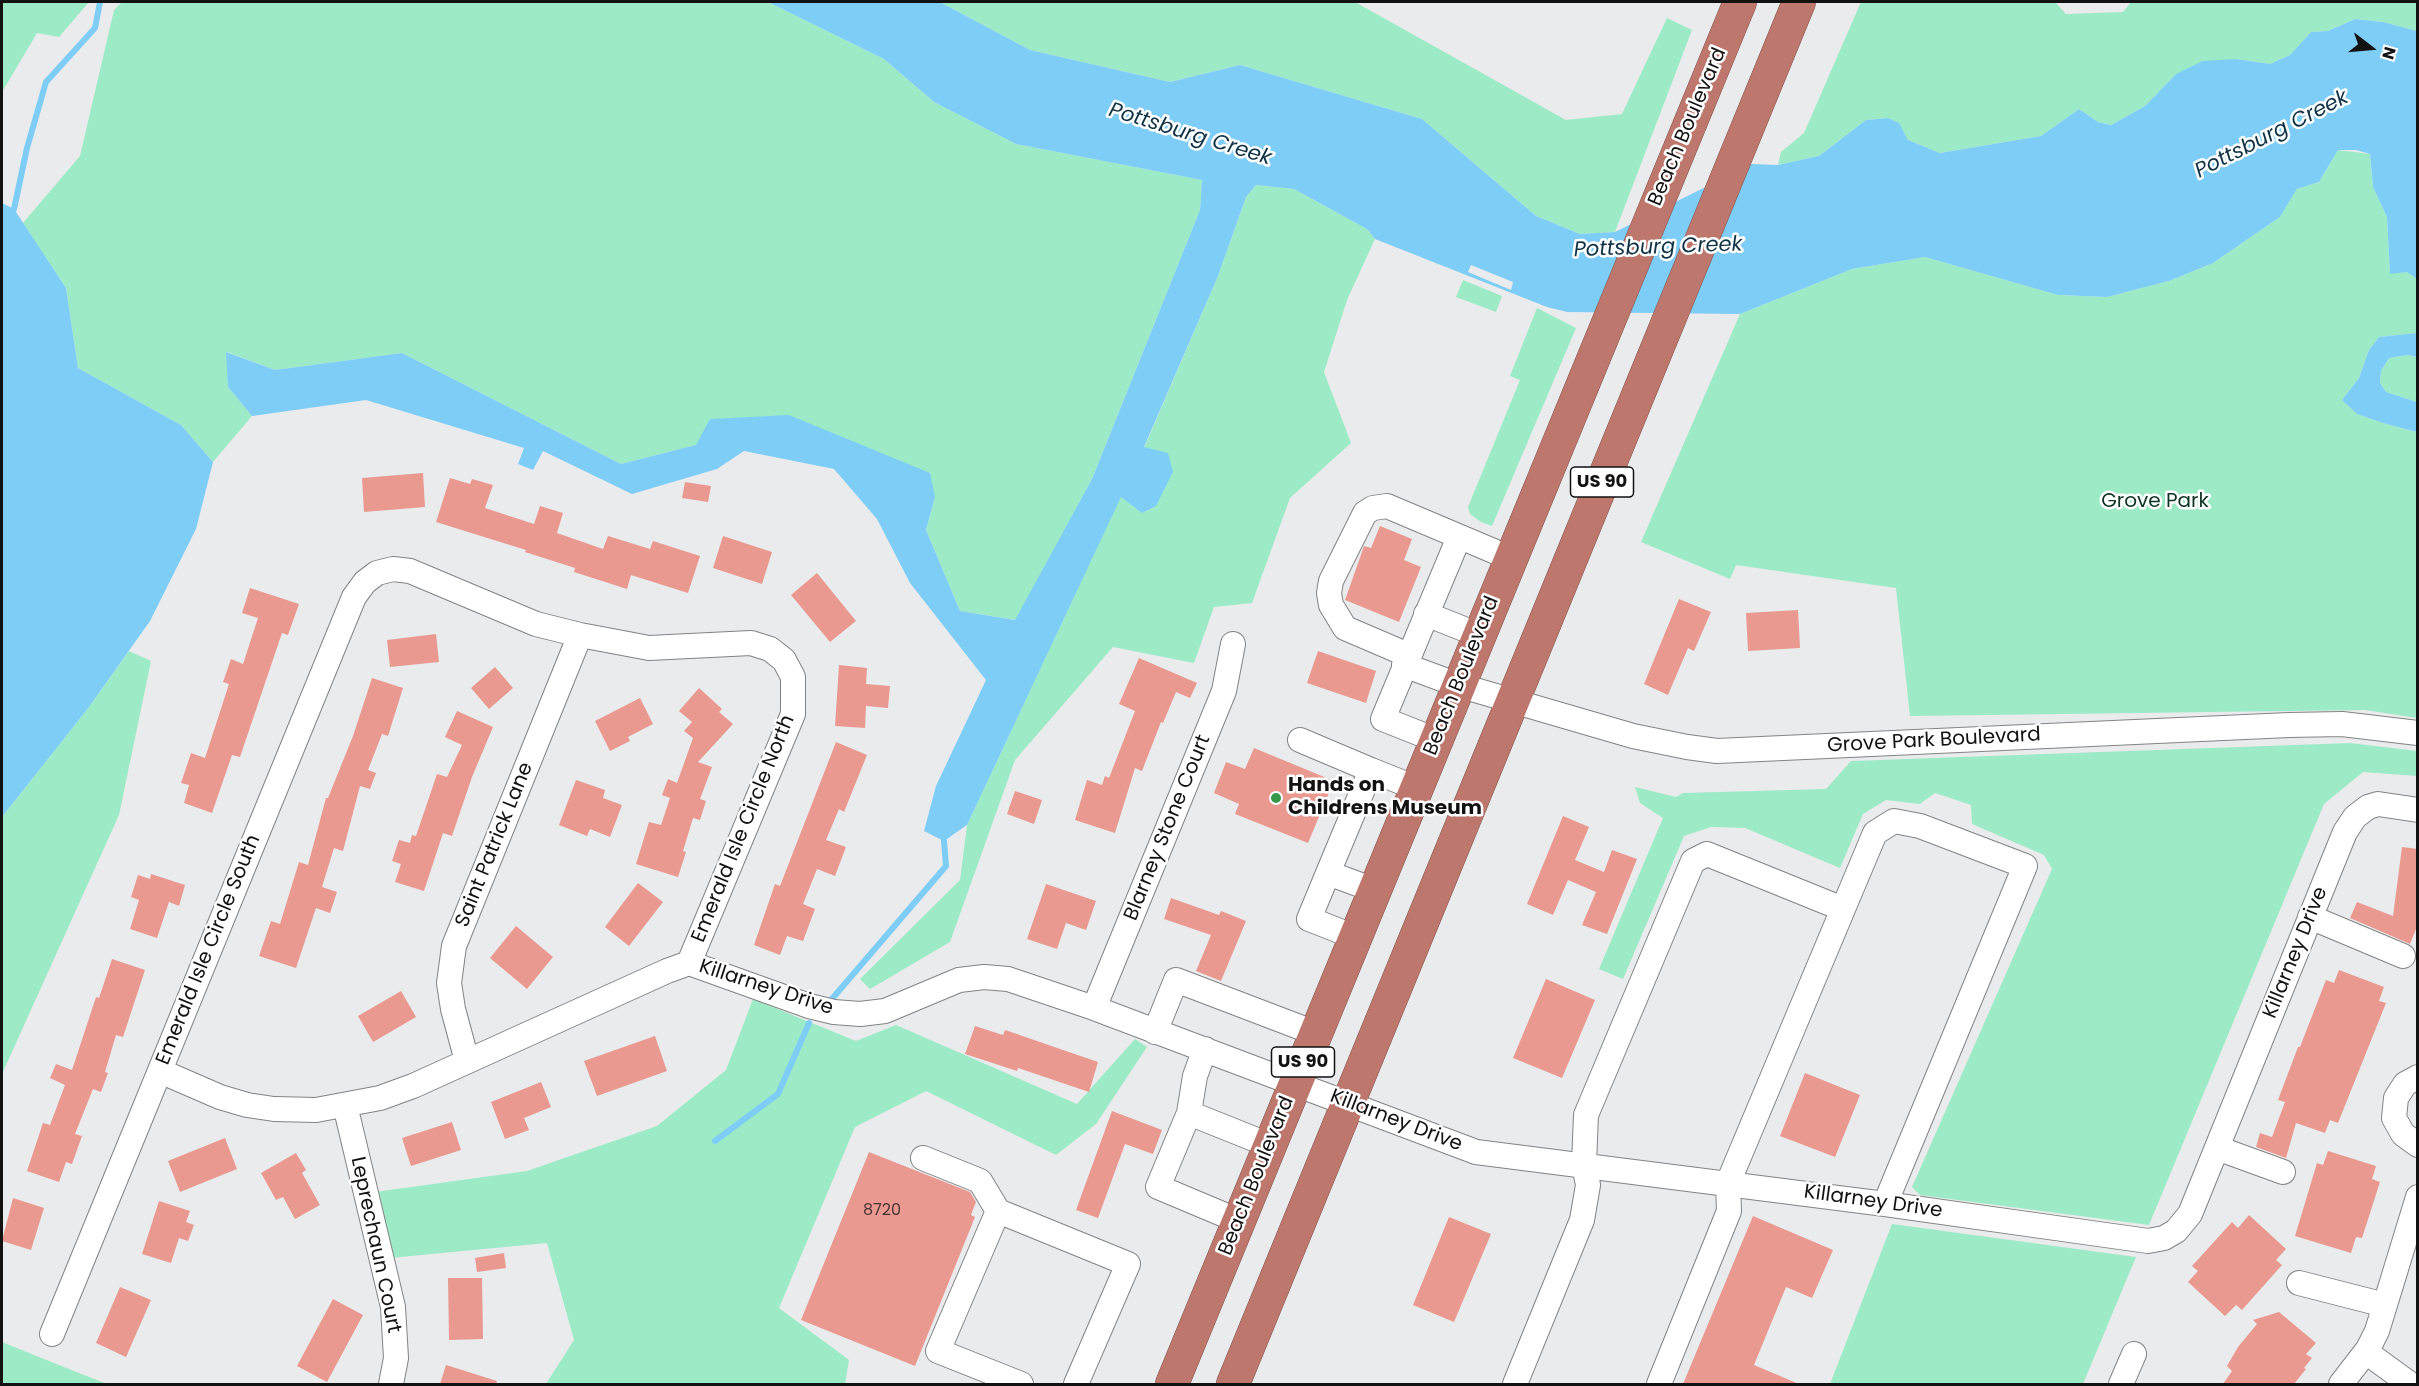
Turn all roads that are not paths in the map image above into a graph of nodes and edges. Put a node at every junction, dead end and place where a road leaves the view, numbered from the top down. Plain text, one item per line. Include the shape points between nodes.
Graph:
1 (1740, 2) edge
2 (1799, 2) edge
3 (1459, 537) junction
4 (1510, 558) junction
5 (1426, 614) junction
6 (580, 635) junction
7 (1479, 635) junction
8 (1233, 644) dead end
9 (1406, 660) junction
10 (1458, 685) junction
11 (1513, 700) junction
12 (2418, 733) edge
13 (1300, 740) dead end
14 (1436, 740) junction
15 (1371, 770) junction
16 (1416, 788) junction
17 (2418, 810) edge
18 (1328, 873) junction
19 (1374, 890) junction
20 (1843, 909) junction
21 (2310, 917) junction
22 (1355, 937) junction
23 (2403, 956) dead end
24 (689, 963) junction
25 (1094, 1008) junction
26 (1155, 1032) junction
27 (1315, 1034) junction
28 (1205, 1049) junction
29 (467, 1061) junction
30 (160, 1071) junction
31 (2418, 1077) edge
32 (1295, 1082) junction
33 (1348, 1103) junction
34 (345, 1105) junction
35 (1189, 1113) junction
36 (1269, 1145) junction
37 (2418, 1145) edge
38 (2217, 1148) junction
39 (923, 1158) dead end
40 (1584, 1164) junction
41 (2283, 1172) dead end
42 (1728, 1183) junction
43 (2418, 1197) edge
44 (1885, 1204) junction
45 (998, 1211) junction
46 (1239, 1221) junction
47 (2299, 1283) dead end
48 (2385, 1305) junction
49 (52, 1334) dead end
50 (2366, 1352) junction
51 (2134, 1354) dead end
52 (391, 1384) edge
53 (1021, 1384) edge
54 (1076, 1384) edge
55 (1172, 1384) edge
56 (1233, 1384) edge
57 (1515, 1384) edge
58 (1659, 1384) edge
59 (2121, 1384) edge
60 (2341, 1384) edge
61 (2410, 1384) edge

1 - 4 highway, Beach Boulevard / US 90
2 - 11 highway, US 90
3 - 4 street
3 - 5 street
3 - 9 street, Grove Park Boulevard via 1388,506 1373,507 1365,513 1330,581 1331,605 1344,628
4 - 7 highway, Beach Boulevard / US 90
5 - 7 street
5 - 9 street
6 - 24 street, Emerald Isle Circle North via 649,648 751,643 770,649 784,660 793,677 793,714
6 - 29 street, Saint Patrick Lane via 454,946 449,983
6 - 30 street, Emerald Isle Circle South via 536,624 410,571 393,569 377,573 365,582 354,597
7 - 10 highway, Beach Boulevard / US 90
8 - 25 street, Blarney Stone Court via 1224,691
9 - 10 street, Grove Park Boulevard
9 - 14 street via 1383,720
10 - 11 street, Grove Park Boulevard
10 - 14 highway, Beach Boulevard / US 90
11 - 12 street, Grove Park Boulevard via 1633,736 1718,751 2289,725 2342,724
11 - 33 highway, US 90
13 - 15 street
14 - 16 highway, Beach Boulevard / US 90
15 - 16 street
15 - 18 street
16 - 19 highway, Beach Boulevard / US 90
17 - 21 street, Killarney Drive via 2378,804 2355,817
18 - 19 street
18 - 22 street via 1309,919
19 - 22 highway, Beach Boulevard / US 90
20 - 40 street via 1707,854 1693,861 1586,1115
20 - 42 street
20 - 44 street via 1875,832 1894,821 1920,826 2025,866
21 - 23 street
21 - 38 street, Killarney Drive
22 - 27 highway, Beach Boulevard / US 90
24 - 25 street, Killarney Drive via 834,1012 885,1011 959,980 984,977 1008,979
24 - 29 street, Killarney Drive
25 - 26 street, Killarney Drive
26 - 27 street via 1176,980
26 - 28 street, Killarney Drive
27 - 32 highway, Beach Boulevard / US 90
28 - 32 street, Killarney Drive
28 - 35 street via 1195,1076
29 - 34 street, Killarney Drive via 380,1098
30 - 34 street, Killarney Drive via 220,1097 247,1104 296,1110
30 - 49 street, Emerald Isle Circle South
31 - 37 street via 2405,1084 2396,1098 2394,1118 2403,1134
32 - 33 street, Killarney Drive
32 - 36 highway, Beach Boulevard / US 90
33 - 40 street, Killarney Drive via 1476,1152
33 - 56 highway, US 90
34 - 52 street, Leprechaun Court via 393,1307 396,1359
35 - 36 street
35 - 46 street via 1158,1187
36 - 46 highway, Beach Boulevard / US 90
38 - 41 street
38 - 44 street, Killarney Drive via 2190,1214 2164,1239 2148,1241
39 - 45 street via 980,1181
40 - 42 street, Killarney Drive
40 - 57 street via 1588,1185 1582,1220
42 - 44 street, Killarney Drive
42 - 58 street via 1728,1211
43 - 48 street
45 - 53 street via 938,1351
45 - 54 street via 1128,1264
46 - 55 highway, Beach Boulevard / US 90
47 - 48 street
48 - 50 street
50 - 60 street
50 - 61 street
51 - 59 street

